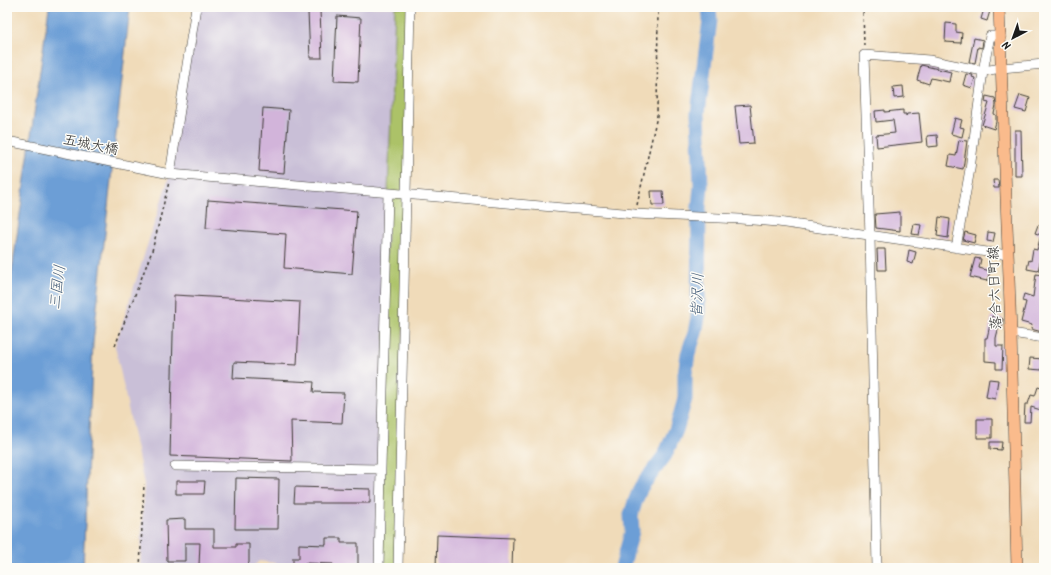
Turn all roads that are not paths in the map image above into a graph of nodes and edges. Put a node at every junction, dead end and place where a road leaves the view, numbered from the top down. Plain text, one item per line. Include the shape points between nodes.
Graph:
1 (196, 7) edge
2 (410, 7) edge
3 (999, 7) edge
4 (1001, 36) junction
5 (1044, 64) edge
6 (1002, 68) junction
7 (983, 71) junction
8 (7, 142) edge
9 (170, 174) junction
10 (388, 193) junction
11 (406, 195) junction
12 (870, 236) junction
13 (956, 248) junction
14 (1008, 255) junction
15 (1011, 333) junction
16 (1044, 338) edge
17 (175, 466) dead end
18 (381, 469) junction
19 (379, 568) edge
20 (398, 568) edge
21 (877, 568) edge
22 (1017, 568) edge

1 - 9 street
2 - 11 street
3 - 4 main road, 落合六日町線
4 - 6 main road, 落合六日町線
4 - 7 street via 990,36
5 - 6 street
6 - 7 street
6 - 14 main road, 落合六日町線
7 - 12 street via 930,60 864,55
7 - 13 street
8 - 9 street, 五城大橋
9 - 10 street, 五城大橋
10 - 11 street, 五城大橋
10 - 18 street
11 - 12 street, 五城大橋 via 635,214 778,222
11 - 20 street
12 - 13 street, 五城大橋
12 - 21 street
13 - 14 street, 五城大橋
14 - 15 main road, 落合六日町線
15 - 16 street
15 - 22 main road, 落合六日町線
17 - 18 street
18 - 19 street

